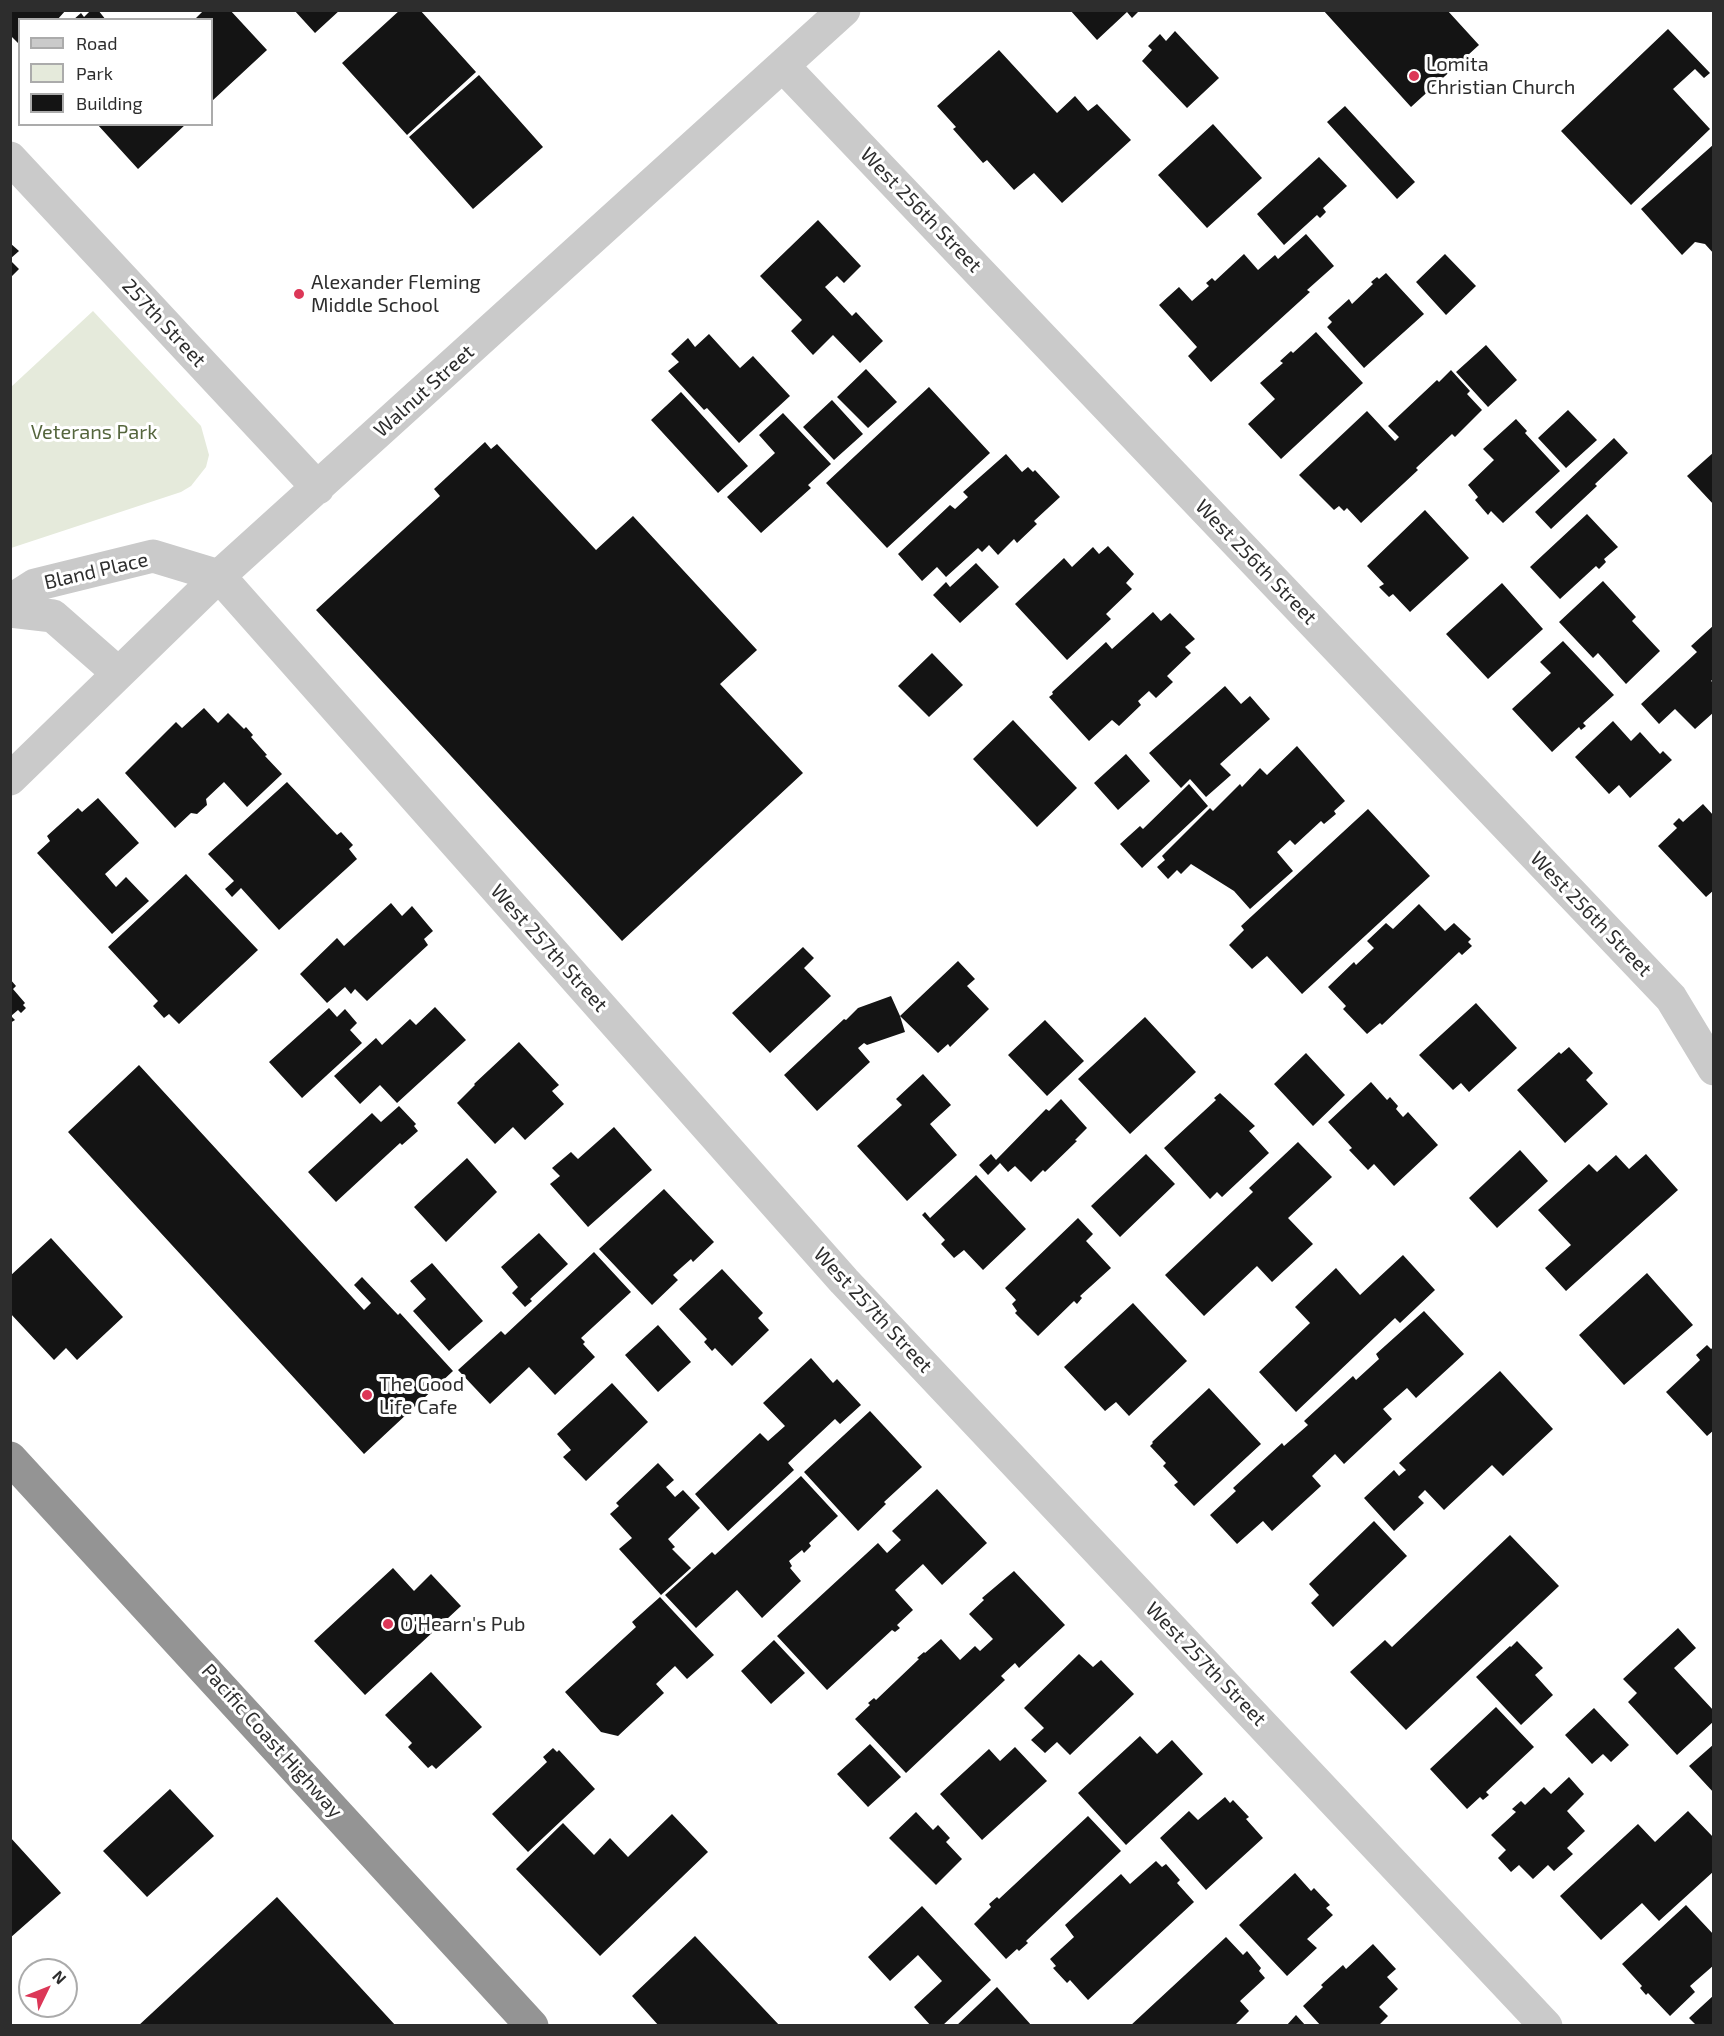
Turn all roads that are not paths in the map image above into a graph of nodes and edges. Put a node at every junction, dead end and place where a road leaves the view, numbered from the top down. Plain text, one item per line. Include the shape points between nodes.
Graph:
1 (844, 10) edge
2 (783, 66) junction
3 (10, 158) edge
4 (318, 488) junction
5 (219, 576) junction
6 (10, 601) edge
7 (10, 611) edge
8 (118, 673) junction
9 (10, 778) edge
10 (1713, 1070) edge
11 (10, 1458) edge
12 (532, 2025) edge
13 (1546, 2025) edge

1 - 2 street, Walnut Street
2 - 4 street, Walnut Street
2 - 10 street, West 256th Street via 1671,998
3 - 4 street, 257th Street
4 - 5 street, Walnut Street
5 - 6 street, Bland Place via 153,556 35,585
5 - 8 street, Walnut Street
5 - 13 street, West 257th Street via 844,1281
7 - 8 street, Bland Place via 53,616
8 - 9 street, Walnut Street
11 - 12 highway, Pacific Coast Highway

